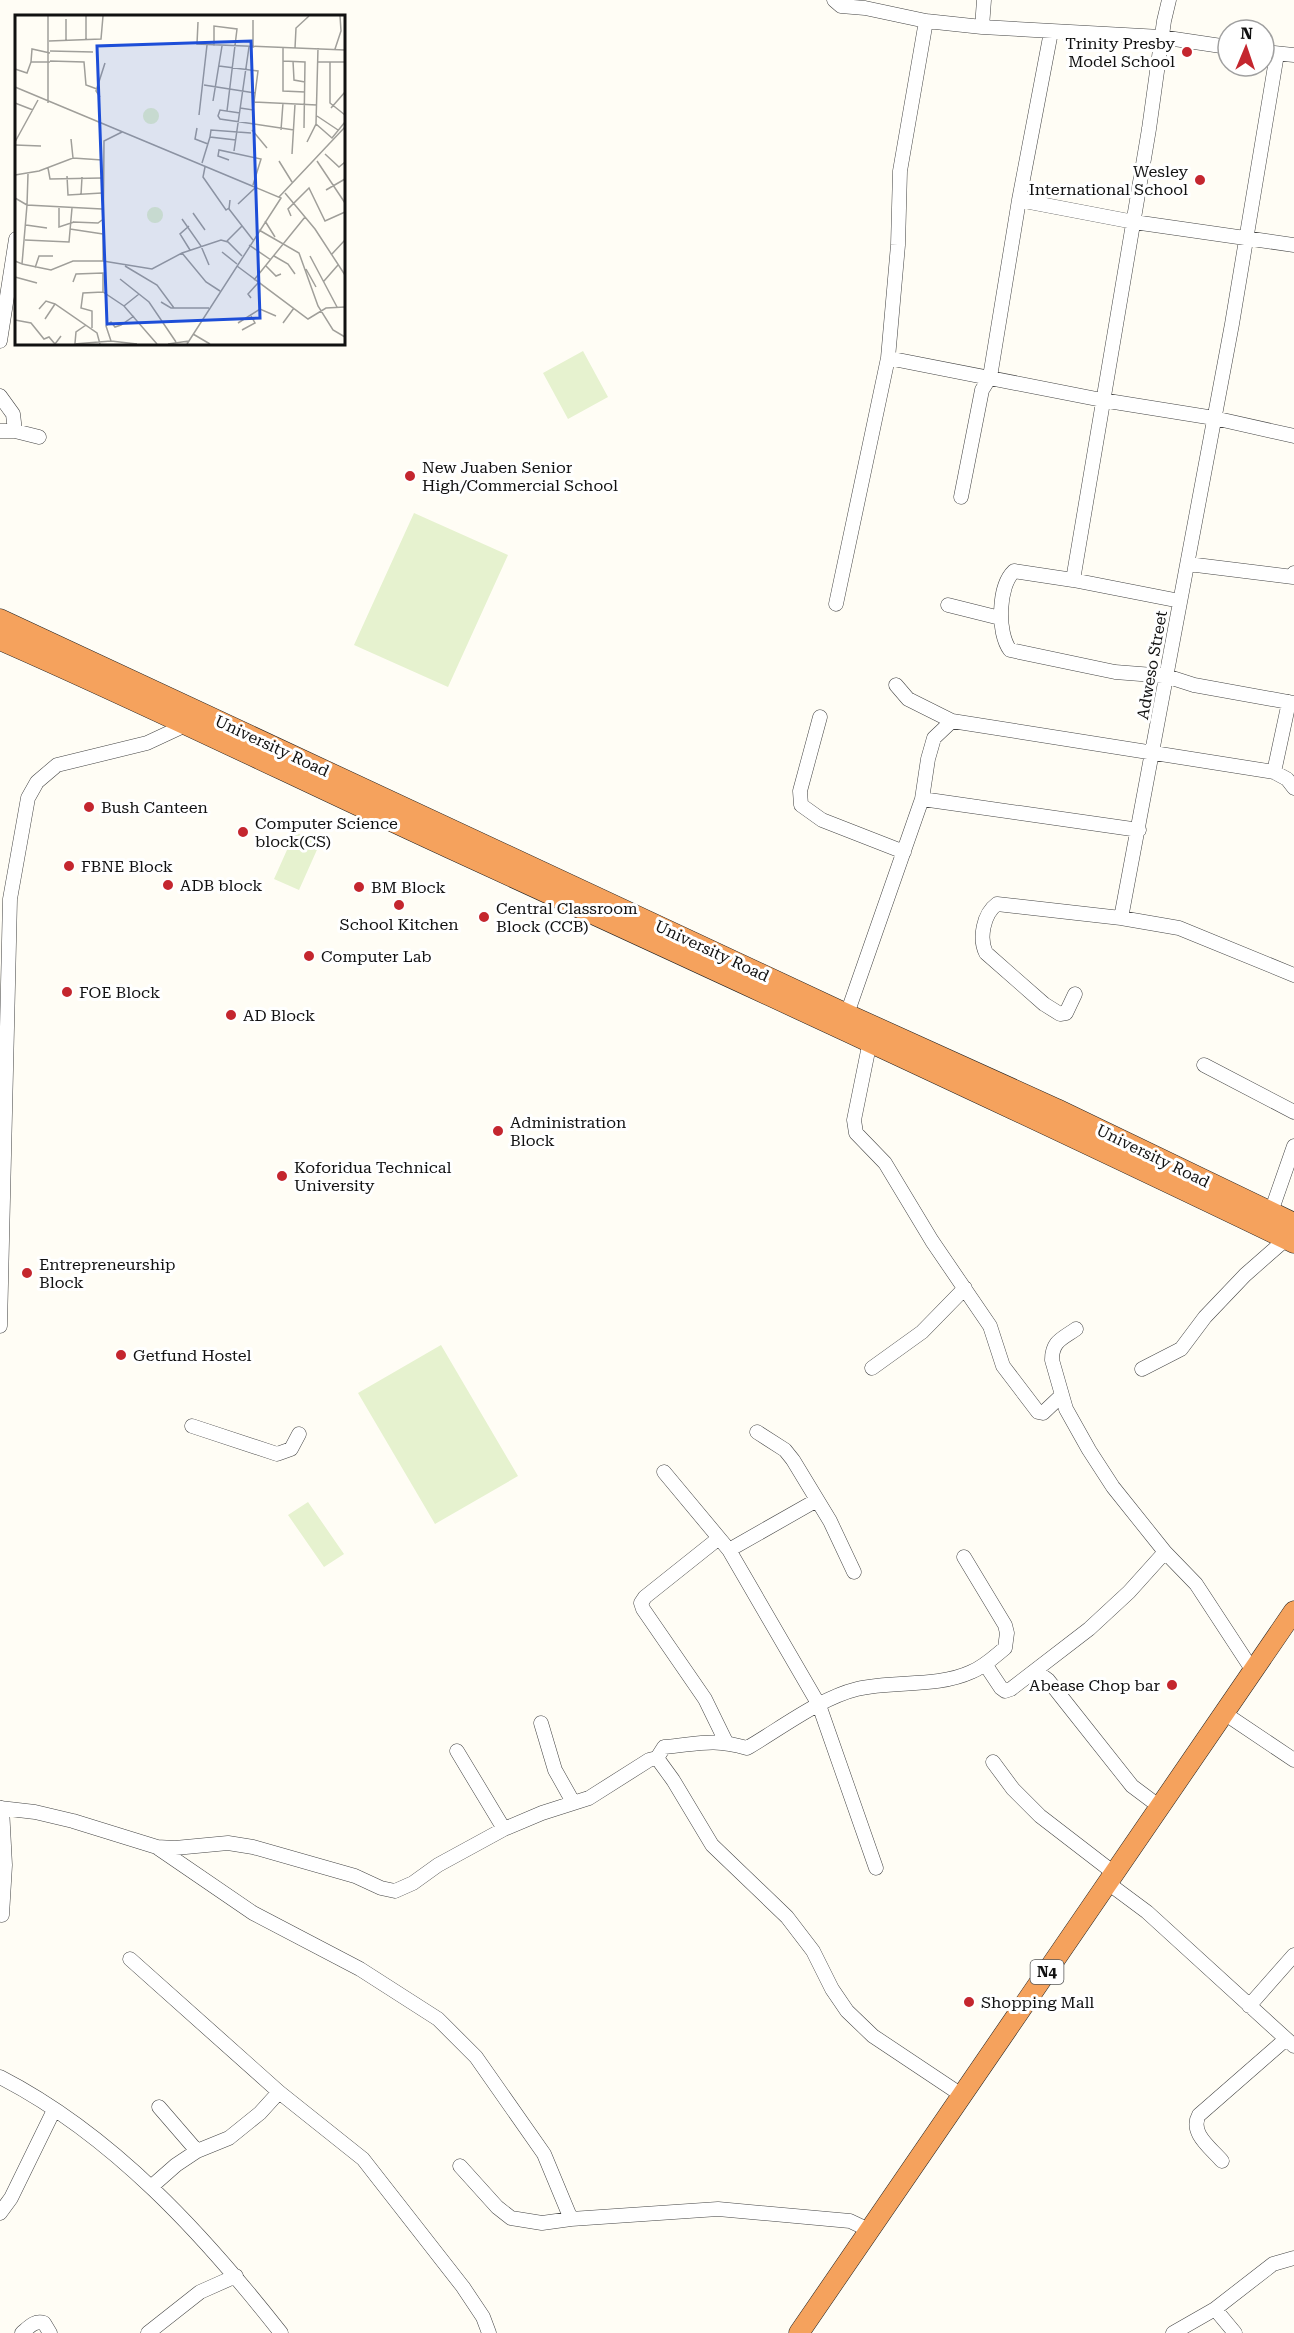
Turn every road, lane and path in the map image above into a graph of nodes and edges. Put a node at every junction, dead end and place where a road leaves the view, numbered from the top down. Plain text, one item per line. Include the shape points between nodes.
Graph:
1 (834, 0) edge
2 (984, 0) edge
3 (1169, 0) edge
4 (926, 21) junction
5 (982, 27) junction
6 (1051, 32) junction
7 (1161, 37) junction
8 (1216, 45) edge
9 (1276, 53) edge
10 (1294, 55) edge
11 (1268, 78) edge
12 (1019, 200) junction
13 (1134, 222) junction
14 (1247, 238) junction
15 (15, 245) edge
16 (1294, 246) edge
17 (0, 341) edge
18 (888, 358) junction
19 (990, 377) junction
20 (0, 396) edge
21 (1102, 400) junction
22 (1214, 418) junction
23 (15, 430) junction
24 (0, 431) edge
25 (1294, 436) edge
26 (39, 438) dead end
27 (961, 496) dead end
28 (1188, 564) junction
29 (1294, 576) edge
30 (1073, 580) junction
31 (1180, 601) junction
32 (836, 604) dead end
33 (948, 605) dead end
34 (1000, 618) junction
35 (0, 619) edge
36 (0, 640) edge
37 (1166, 676) junction
38 (896, 685) dead end
39 (1291, 703) edge
40 (204, 714) junction
41 (820, 717) dead end
42 (952, 722) junction
43 (185, 725) junction
44 (1152, 754) junction
45 (1274, 772) junction
46 (1294, 788) edge
47 (922, 799) junction
48 (1139, 830) junction
49 (904, 852) junction
50 (1121, 918) junction
51 (4, 952) edge
52 (1294, 975) edge
53 (1075, 994) dead end
54 (847, 1014) junction
55 (870, 1041) junction
56 (1204, 1065) dead end
57 (2, 1107) edge
58 (1294, 1112) edge
59 (1294, 1146) edge
60 (1270, 1212) junction
61 (1291, 1235) edge
62 (1, 1236) edge
63 (965, 1288) junction
64 (0, 1326) edge
65 (1077, 1329) dead end
66 (872, 1368) dead end
67 (1142, 1368) dead end
68 (1062, 1395) junction
69 (192, 1426) dead end
70 (757, 1432) dead end
71 (299, 1434) dead end
72 (664, 1472) dead end
73 (817, 1500) junction
74 (719, 1538) junction
75 (729, 1550) junction
76 (1165, 1552) junction
77 (964, 1557) dead end
78 (854, 1572) dead end
79 (1294, 1611) edge
80 (985, 1664) junction
81 (1036, 1671) junction
82 (1253, 1671) junction
83 (819, 1705) junction
84 (1224, 1713) junction
85 (541, 1723) dead end
86 (726, 1742) junction
87 (457, 1751) dead end
88 (657, 1758) junction
89 (1294, 1761) edge
90 (993, 1762) dead end
91 (573, 1802) junction
92 (1160, 1807) junction
93 (1, 1808) edge
94 (504, 1829) junction
95 (157, 1847) junction
96 (876, 1868) dead end
97 (1111, 1878) junction
98 (1, 1918) edge
99 (1294, 1955) edge
100 (130, 1959) dead end
101 (1249, 2006) junction
102 (1290, 2043) edge
103 (0, 2077) edge
104 (279, 2092) junction
105 (963, 2096) junction
106 (159, 2107) dead end
107 (54, 2110) junction
108 (197, 2151) junction
109 (1222, 2161) dead end
110 (460, 2166) dead end
111 (151, 2187) junction
112 (0, 2213) edge
113 (571, 2219) junction
114 (869, 2230) junction
115 (1294, 2258) edge
116 (236, 2276) junction
117 (1215, 2309) junction
118 (22, 2333) edge
119 (50, 2333) edge
120 (148, 2333) edge
121 (281, 2333) edge
122 (489, 2333) edge
123 (799, 2333) edge
124 (1173, 2333) edge
125 (1235, 2333) edge

1 - 4 street via 841,6
2 - 5 street
3 - 7 street
4 - 5 street
4 - 18 street via 900,171
5 - 6 street
6 - 7 street
6 - 12 street
7 - 8 street
7 - 13 street
9 - 10 street
11 - 14 street, Adweso Street
12 - 13 street
12 - 19 street
13 - 14 street
13 - 21 street
14 - 16 street
14 - 22 street, Adweso Street
15 - 17 street
18 - 19 street
18 - 32 street
19 - 21 street
19 - 27 street via 982,390
20 - 23 street via 14,414
21 - 22 street
21 - 30 street
22 - 25 street
22 - 28 street, Adweso Street
23 - 24 street
23 - 26 street
28 - 29 street
28 - 31 street, Adweso Street
30 - 31 street
30 - 34 street via 1014,571 1007,578
31 - 37 street, Adweso Street
33 - 34 street
34 - 37 street via 1010,650 1115,672
35 - 40 highway, University Road
36 - 43 highway, University Road
37 - 39 street
37 - 44 street, Adweso Street
38 - 42 street via 908,699
39 - 45 street
40 - 43 street
40 - 54 highway, University Road
41 - 49 street via 800,791 801,805 822,820
42 - 44 street
42 - 47 street via 934,738
43 - 51 street via 147,743 57,765 37,782 28,798
43 - 55 highway, University Road
44 - 45 street
44 - 48 street, Adweso Street
45 - 46 street
47 - 48 street
47 - 49 street
48 - 50 street, Adweso Street
49 - 54 street
50 - 52 street via 1179,928
50 - 53 street via 993,906 984,922 986,953 1060,1014 1066,1013
51 - 57 street
54 - 60 highway, University Road
55 - 61 highway, University Road
55 - 63 street via 853,1126 885,1163
56 - 58 street
57 - 62 street
59 - 60 street
60 - 61 highway, University Road
61 - 67 street via 1213,1308 1181,1348
62 - 64 street
63 - 66 street via 922,1332
63 - 68 street via 990,1326 1003,1366 1038,1412 1043,1413
65 - 68 street via 1054,1345 1052,1353
68 - 76 street via 1066,1409 1113,1487
69 - 71 street via 277,1454 291,1449
70 - 73 street via 794,1460
72 - 74 street
73 - 75 street
73 - 78 street
74 - 75 street
74 - 86 street via 641,1603 705,1699
75 - 83 street
76 - 81 street via 1089,1629
76 - 82 street via 1196,1584
77 - 80 street via 1007,1633 1005,1648
79 - 82 highway, N4
80 - 81 street via 1005,1691
80 - 83 street via 950,1678 857,1689
81 - 92 street via 1048,1680 1132,1786
82 - 84 highway, N4
83 - 86 street via 747,1748
83 - 96 street
84 - 89 street
84 - 92 highway, N4
85 - 91 street via 555,1770
86 - 88 street via 700,1741 664,1747
87 - 94 street
88 - 91 street via 589,1798
88 - 105 street via 712,1845 787,1917 813,1951 847,2011 873,2036
90 - 97 street via 1040,1816
91 - 94 street
92 - 97 highway, N4
93 - 95 street via 73,1821
93 - 98 street via 6,1865
94 - 95 street via 395,1891 253,1847 228,1843
95 - 113 street via 253,1913 360,1969 438,2019 476,2057 544,2154
97 - 101 street
97 - 105 highway, N4
99 - 101 street
100 - 104 street
101 - 102 street
102 - 109 street via 1199,2115 1196,2131
103 - 107 street
104 - 108 street via 229,2138
104 - 122 street via 363,2159 463,2287
105 - 114 highway, N4
106 - 108 street
107 - 111 street
107 - 112 street
108 - 111 street
110 - 113 street via 511,2218 542,2223
111 - 116 street
113 - 114 street via 718,2209 850,2221
114 - 123 highway, N4
115 - 117 street via 1273,2264
116 - 120 street via 200,2292
116 - 121 street
117 - 124 street
117 - 125 street
118 - 119 street via 40,2322

